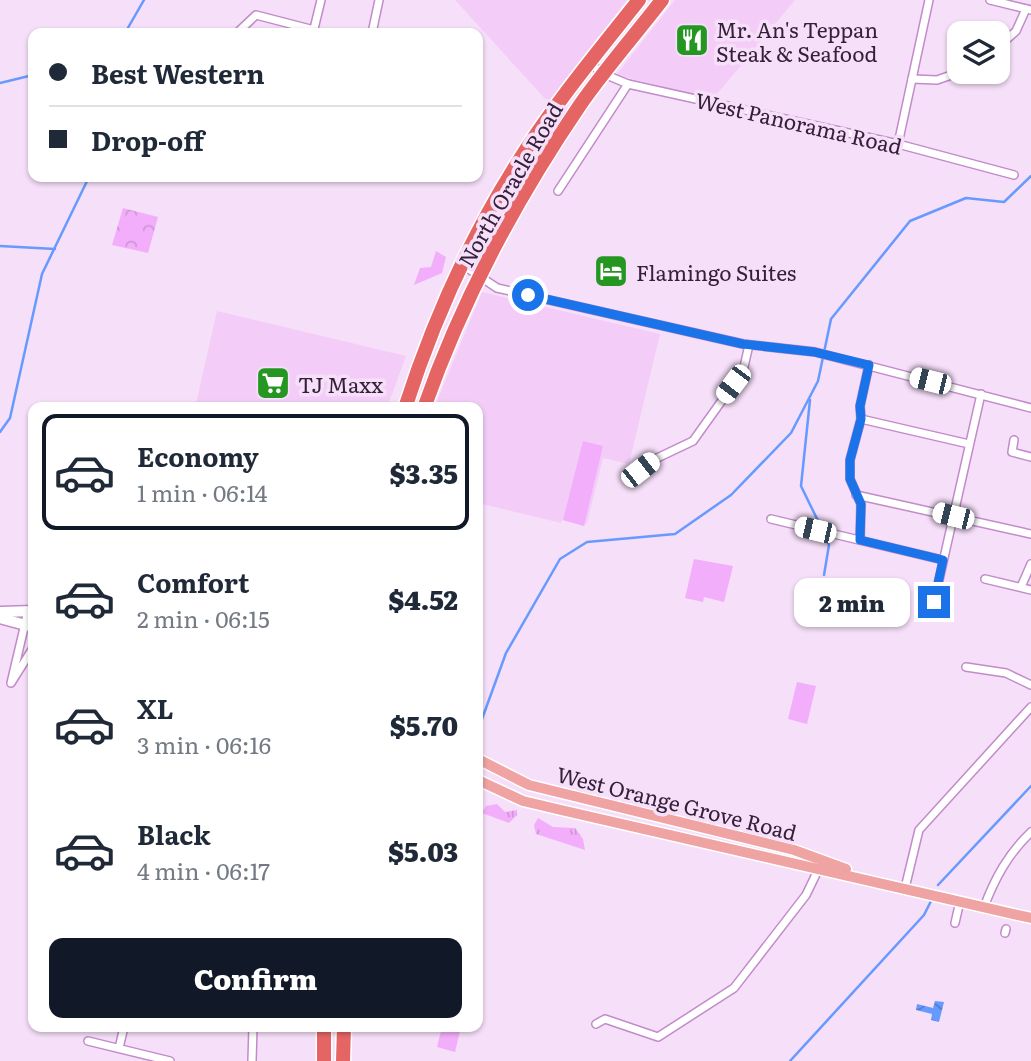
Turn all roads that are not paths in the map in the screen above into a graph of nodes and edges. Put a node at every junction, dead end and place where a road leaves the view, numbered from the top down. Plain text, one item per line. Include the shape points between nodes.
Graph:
1 (321, 0) edge
2 (379, 0) edge
3 (639, 0) edge
4 (662, 0) edge
5 (929, 0) edge
6 (990, 0) edge
7 (1028, 9) edge
8 (242, 28) edge
9 (300, 28) edge
10 (314, 28) edge
11 (373, 28) edge
12 (1010, 36) edge
13 (589, 63) junction
14 (604, 74) junction
15 (947, 77) edge
16 (912, 79) junction
17 (628, 84) junction
18 (898, 144) junction
19 (1014, 175) dead end
20 (558, 191) dead end
21 (463, 265) junction
22 (478, 276) junction
23 (749, 345) junction
24 (869, 365) junction
25 (981, 394) junction
26 (406, 402) edge
27 (426, 402) edge
28 (1031, 408) edge
29 (861, 419) junction
30 (1014, 440) dead end
31 (969, 444) junction
32 (1031, 457) edge
33 (640, 470) dead end
34 (856, 495) junction
35 (953, 516) junction
36 (771, 519) dead end
37 (1031, 534) edge
38 (860, 540) junction
39 (943, 560) junction
40 (1031, 564) edge
41 (985, 579) dead end
42 (1021, 587) junction
43 (1031, 590) edge
44 (934, 602) dead end
45 (28, 611) edge
46 (0, 612) edge
47 (0, 618) edge
48 (28, 626) edge
49 (28, 629) edge
50 (28, 656) edge
51 (965, 667) dead end
52 (1031, 685) edge
53 (1031, 707) edge
54 (483, 762) edge
55 (483, 782) edge
56 (1031, 832) edge
57 (820, 864) junction
58 (905, 888) junction
59 (960, 901) junction
60 (984, 907) junction
61 (1031, 918) edge
62 (955, 923) dead end
63 (596, 1024) dead end
64 (123, 1032) edge
65 (253, 1032) edge
66 (324, 1032) edge
67 (344, 1032) edge
68 (88, 1041) dead end
69 (119, 1048) junction
70 (170, 1061) edge
71 (252, 1061) edge
72 (324, 1061) edge
73 (343, 1061) edge

1 - 10 street
2 - 11 street
3 - 13 highway, North Oracle Road
4 - 14 highway, North Oracle Road
5 - 16 street
6 - 7 street
7 - 12 street
8 - 9 street via 256,15
13 - 14 street, West Panorama Road
13 - 21 highway, North Oracle Road via 516,166
14 - 17 street, West Panorama Road
14 - 22 highway, North Oracle Road via 530,183
15 - 16 street
16 - 18 street
17 - 18 street, West Panorama Road
17 - 20 street
18 - 19 street, West Panorama Road
21 - 22 street
21 - 26 highway, North Oracle Road
22 - 23 street via 497,288
22 - 27 highway, North Oracle Road
23 - 24 street via 819,353
23 - 33 street via 743,371 692,441
24 - 25 street
24 - 29 street
25 - 28 street
25 - 31 street
29 - 31 street
29 - 34 street via 850,460
30 - 32 street via 1012,452
31 - 35 street
34 - 35 street
34 - 38 street via 862,512
35 - 37 street
35 - 39 street
36 - 38 street
38 - 39 street
39 - 44 street
40 - 42 street
41 - 42 street
42 - 43 street
45 - 46 main road
47 - 48 main road
49 - 50 street via 11,683
51 - 52 street via 1006,673
53 - 58 street via 919,830
54 - 57 main road, West Orange Grove Road via 529,785
55 - 57 main road, West Orange Grove Road via 523,801
56 - 60 street via 995,877
57 - 58 main road, West Orange Grove Road
57 - 63 street via 806,895 734,988 658,1037 605,1019
58 - 59 main road, West Orange Grove Road
59 - 60 main road, West Orange Grove Road
59 - 62 street
60 - 61 main road, West Orange Grove Road
64 - 69 street
65 - 71 street
66 - 72 highway
67 - 73 highway
68 - 69 street
69 - 70 street

